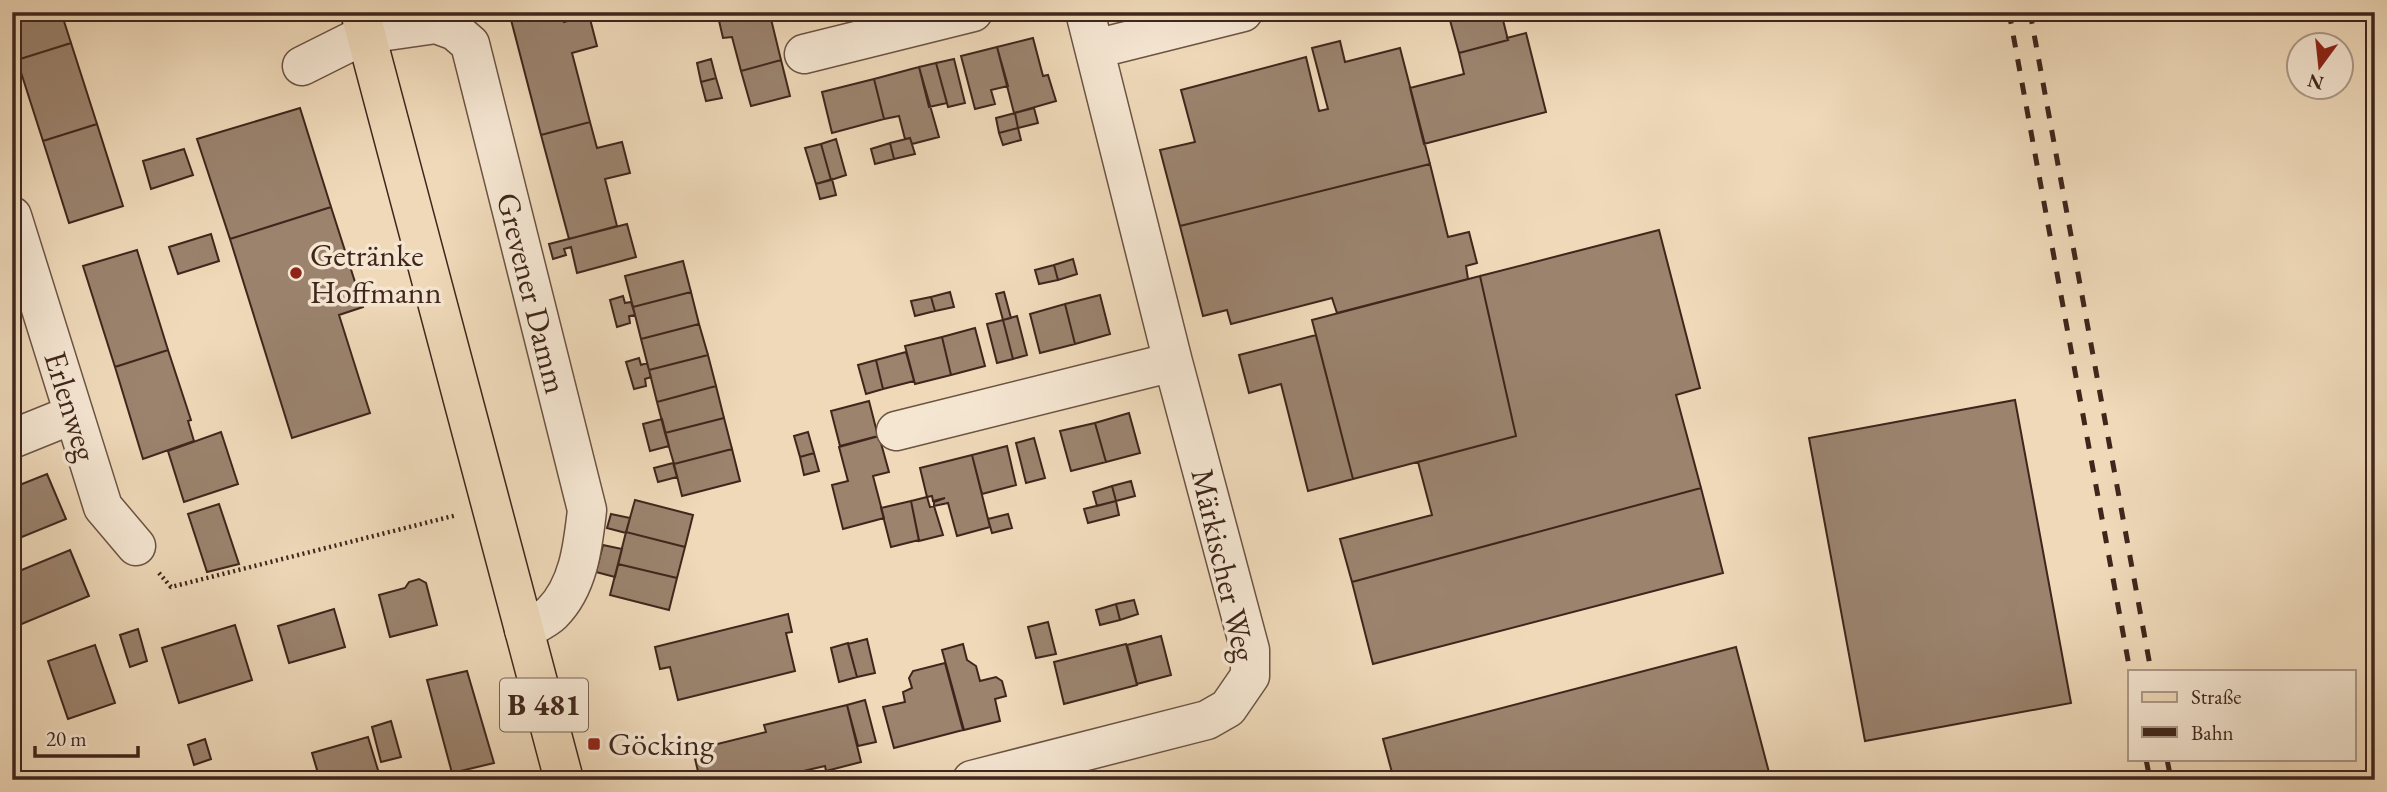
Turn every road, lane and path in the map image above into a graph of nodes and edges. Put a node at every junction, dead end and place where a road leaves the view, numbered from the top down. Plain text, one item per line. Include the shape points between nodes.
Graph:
1 (973, 12) edge
2 (1085, 12) edge
3 (1243, 12) edge
4 (363, 23) edge
5 (1095, 49) junction
6 (804, 54) dead end
7 (302, 66) dead end
8 (12, 216) edge
9 (1173, 362) junction
10 (74, 414) junction
11 (896, 431) dead end
12 (12, 439) edge
13 (492, 506) junction
14 (136, 546) joint
15 (524, 630) junction
16 (564, 780) edge
17 (972, 780) edge

1 - 6 street
2 - 5 street, Märkischer Weg
3 - 5 street
4 - 7 street, Grevener Damm
4 - 13 main road, B 481
4 - 15 street, Grevener Damm via 436,24 455,30 470,44 587,510 571,586 552,614
5 - 9 street, Märkischer Weg
8 - 10 street, Erlenweg
9 - 11 street
9 - 17 street, Märkischer Weg via 1250,650 1250,676 1228,708 1207,720
10 - 12 street
10 - 14 street, Erlenweg via 103,507
13 - 14 path via 171,587
13 - 15 main road, B 481
15 - 16 main road, B 481

